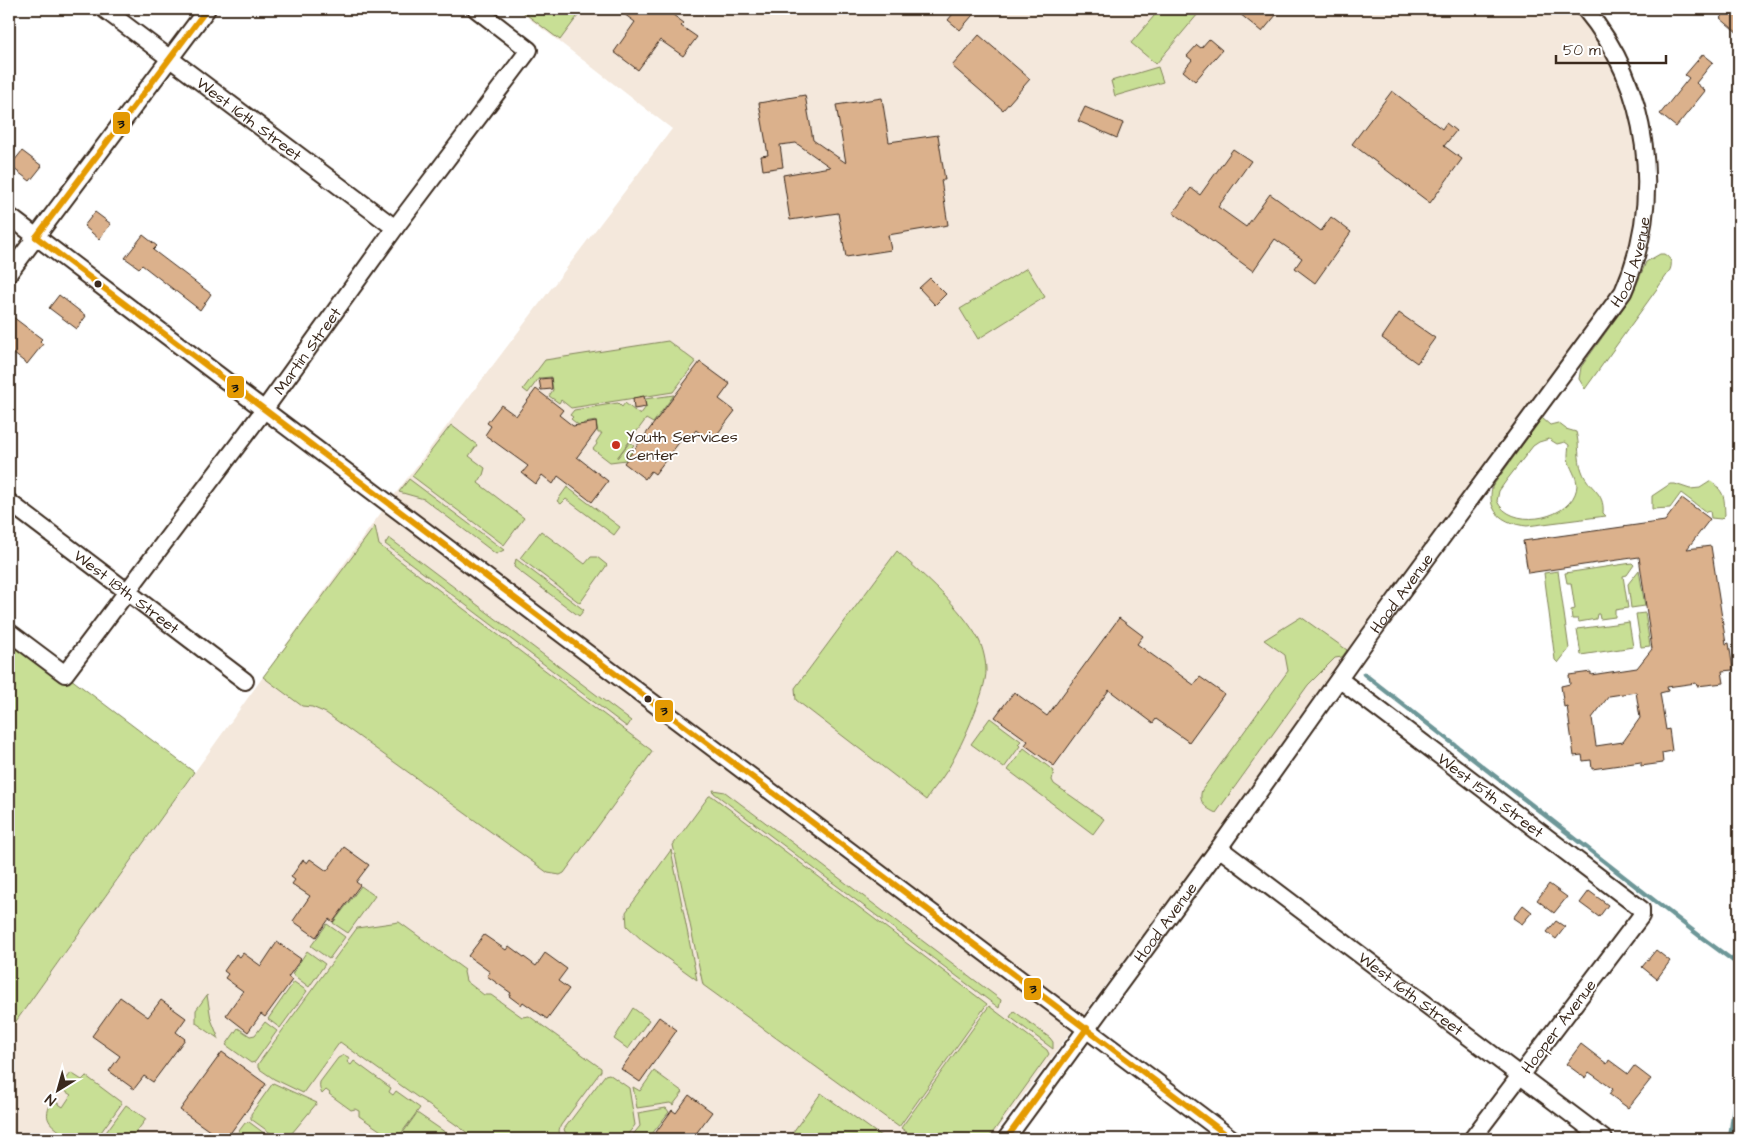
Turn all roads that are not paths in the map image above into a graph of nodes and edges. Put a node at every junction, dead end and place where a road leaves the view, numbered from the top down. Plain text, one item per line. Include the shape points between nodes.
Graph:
1 (104, 9) edge
2 (208, 9) edge
3 (476, 9) edge
4 (1585, 9) edge
5 (170, 58) junction
6 (9, 216) edge
7 (395, 228) junction
8 (36, 236) junction
9 (9, 273) edge
10 (264, 410) junction
11 (9, 502) edge
12 (127, 591) junction
13 (9, 632) edge
14 (1339, 679) junction
15 (245, 681) dead end
16 (1219, 848) junction
17 (1642, 912) joint
18 (1087, 1028) junction
19 (1521, 1076) junction
20 (1006, 1139) edge
21 (1232, 1139) edge
22 (1472, 1139) edge
23 (1604, 1139) edge

1 - 5 street, West 16th Street
2 - 5 street
3 - 7 street, Martin Street via 529,50
4 - 14 street, Hood Avenue via 1606,38 1632,92 1646,157 1645,213 1628,281
5 - 7 street, West 16th Street
5 - 8 street
6 - 8 street
7 - 10 street, Martin Street
8 - 9 street
8 - 10 street
10 - 12 street, Martin Street
10 - 18 street
11 - 12 street, West 18th Street
12 - 13 street, Martin Street via 65,674
12 - 15 street, West 18th Street
14 - 16 street, Hood Avenue
14 - 17 street, West 15th Street via 1641,908
16 - 18 street, Hood Avenue
16 - 19 street, West 16th Street
17 - 19 street, Hooper Avenue
18 - 20 street, Hood Avenue
18 - 21 street
19 - 22 street, Hooper Avenue
19 - 23 street, West 16th Street

